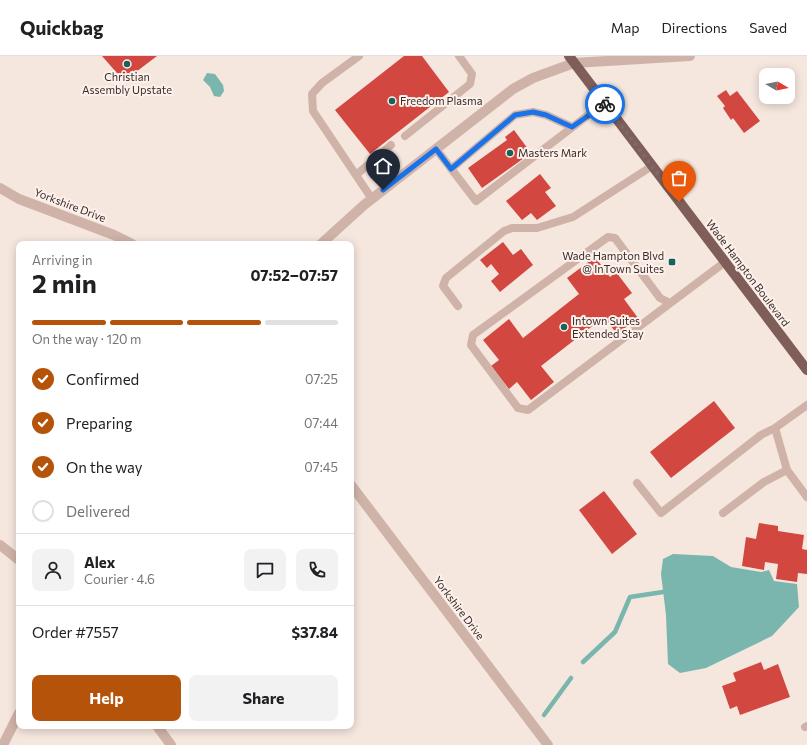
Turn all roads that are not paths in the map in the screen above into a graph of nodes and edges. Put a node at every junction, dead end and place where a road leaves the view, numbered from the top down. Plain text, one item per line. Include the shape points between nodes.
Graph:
1 (358, 56) edge
2 (459, 56) edge
3 (690, 56) edge
4 (657, 57) edge
5 (572, 60) edge
6 (604, 103) junction
7 (572, 127) junction
8 (405, 136) dead end
9 (391, 146) dead end
10 (436, 149) junction
11 (652, 166) junction
12 (451, 169) junction
13 (356, 175) junction
14 (0, 188) edge
15 (372, 198) junction
16 (126, 241) edge
17 (324, 241) edge
18 (725, 262) junction
19 (670, 303) junction
20 (458, 306) dead end
21 (807, 370) edge
22 (807, 405) edge
23 (775, 428) junction
24 (787, 470) junction
25 (637, 483) dead end
26 (354, 489) edge
27 (807, 497) edge
28 (723, 513) dead end
29 (0, 545) edge
30 (16, 558) edge
31 (16, 719) edge
32 (159, 729) edge
33 (3, 745) edge
34 (171, 745) edge
35 (548, 745) edge

1 - 13 lane via 322,83 312,94 313,112
2 - 8 lane via 472,74 470,84
3 - 4 street
4 - 5 street
5 - 6 main road, Wade Hampton Boulevard
5 - 10 street via 513,89
6 - 7 lane
6 - 11 main road, Wade Hampton Boulevard
7 - 12 lane via 533,112 515,115
7 - 12 lane via 476,201
9 - 13 lane
10 - 12 lane
10 - 15 street
11 - 18 main road, Wade Hampton Boulevard
11 - 20 lane via 581,214 537,228 512,228 504,231 446,278 444,286
13 - 15 lane
14 - 16 street, Yorkshire Drive via 19,199
15 - 17 street
18 - 19 lane
18 - 21 main road, Wade Hampton Boulevard
19 - 19 lane via 660,298 615,238 608,237 473,336 471,345 518,408 528,410
22 - 23 lane
23 - 24 lane
23 - 25 lane via 761,435 661,513
24 - 27 lane
24 - 28 lane via 764,482
26 - 35 street, Yorkshire Drive
29 - 30 street
31 - 33 street
32 - 34 street

